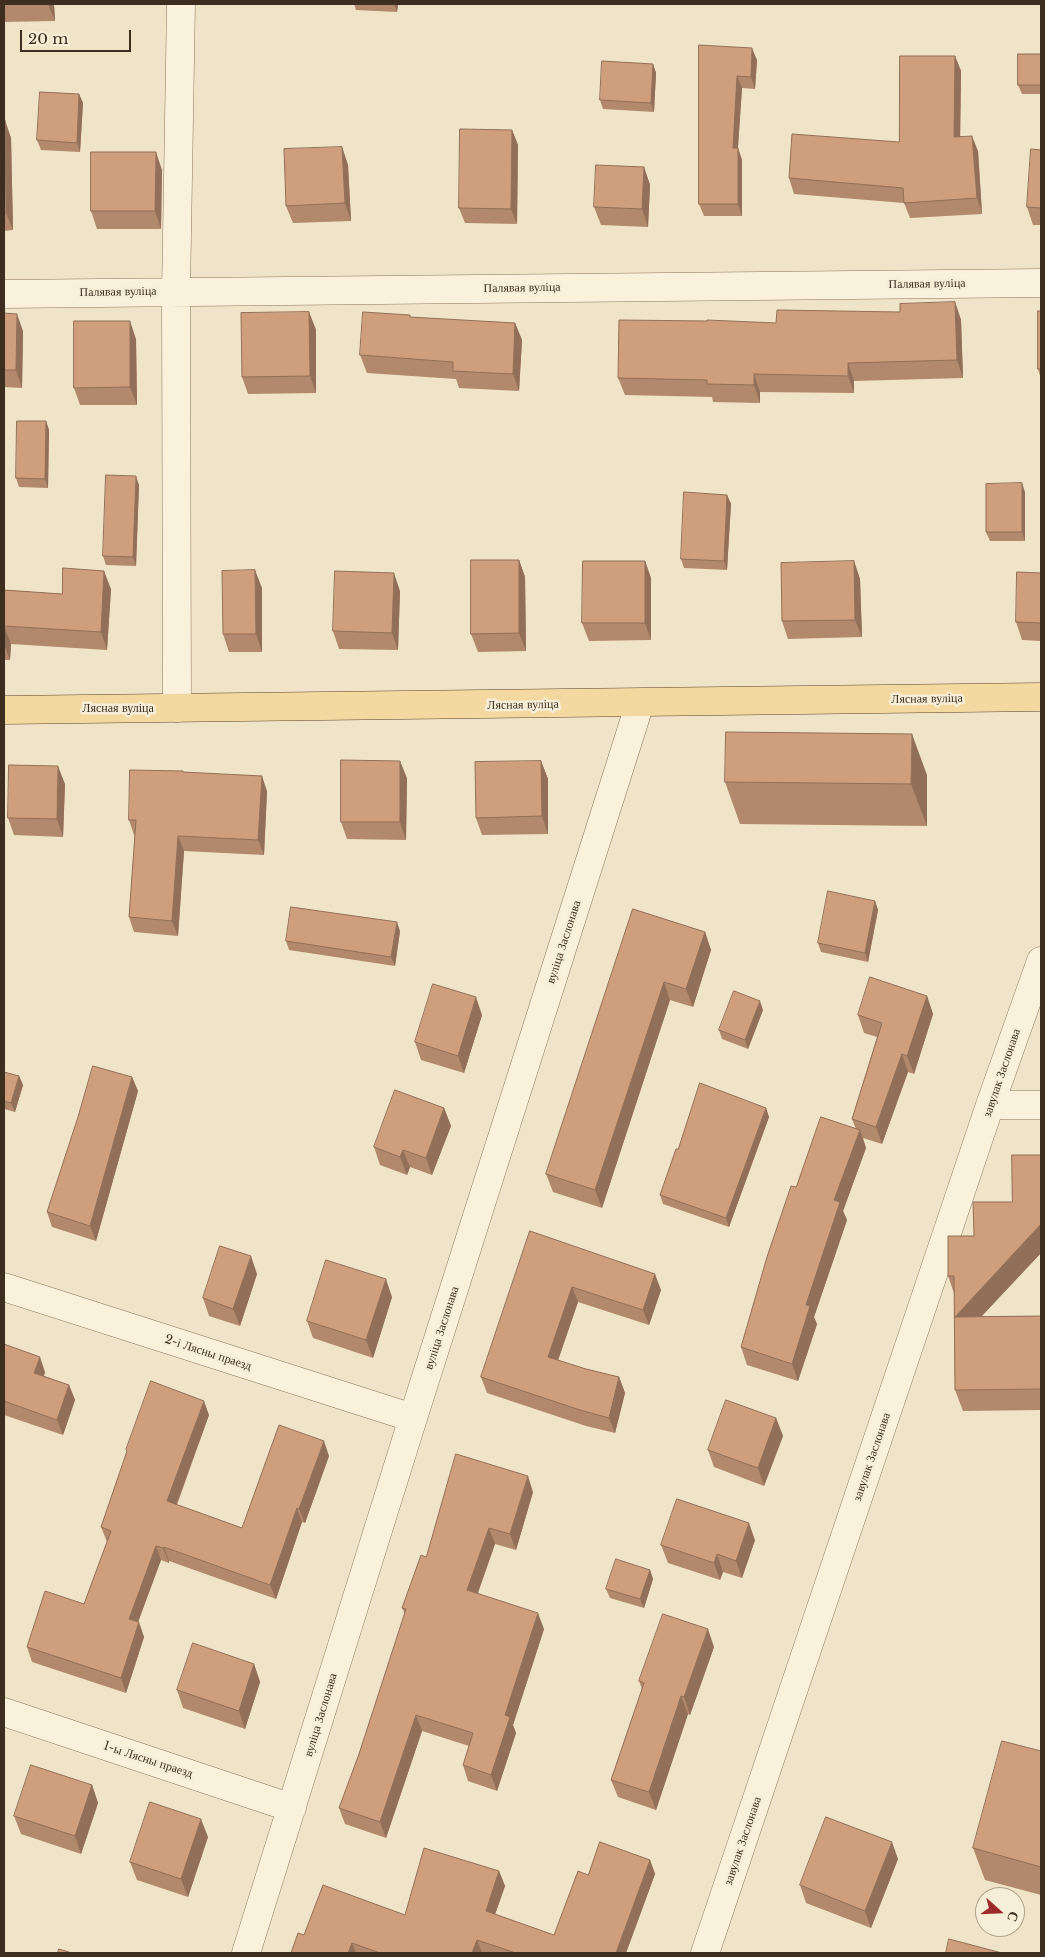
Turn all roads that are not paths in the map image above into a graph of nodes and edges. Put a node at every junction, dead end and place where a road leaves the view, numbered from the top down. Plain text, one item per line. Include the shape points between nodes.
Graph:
1 (181, 4) edge
2 (1041, 283) edge
3 (176, 292) junction
4 (4, 294) edge
5 (1041, 697) edge
6 (640, 703) junction
7 (177, 708) junction
8 (4, 710) edge
9 (1041, 961) edge
10 (990, 1105) junction
11 (1041, 1106) edge
12 (4, 1287) edge
13 (413, 1418) junction
14 (4, 1712) edge
15 (292, 1808) junction
16 (246, 1953) edge
17 (705, 1953) edge

1 - 3 street
2 - 3 street, Палявая вуліца
3 - 4 street, Палявая вуліца
3 - 7 street
5 - 6 main road, Лясная вуліца
6 - 7 main road, Лясная вуліца
6 - 13 street, вуліца Заслонава
7 - 8 main road, Лясная вуліца
9 - 10 street, завулак Заслонава
10 - 11 street
10 - 17 street, завулак Заслонава
12 - 13 street, 2-і Лясны праезд
13 - 15 street, вуліца Заслонава
14 - 15 street, 1-ы Лясны праезд
15 - 16 street, вуліца Заслонава

